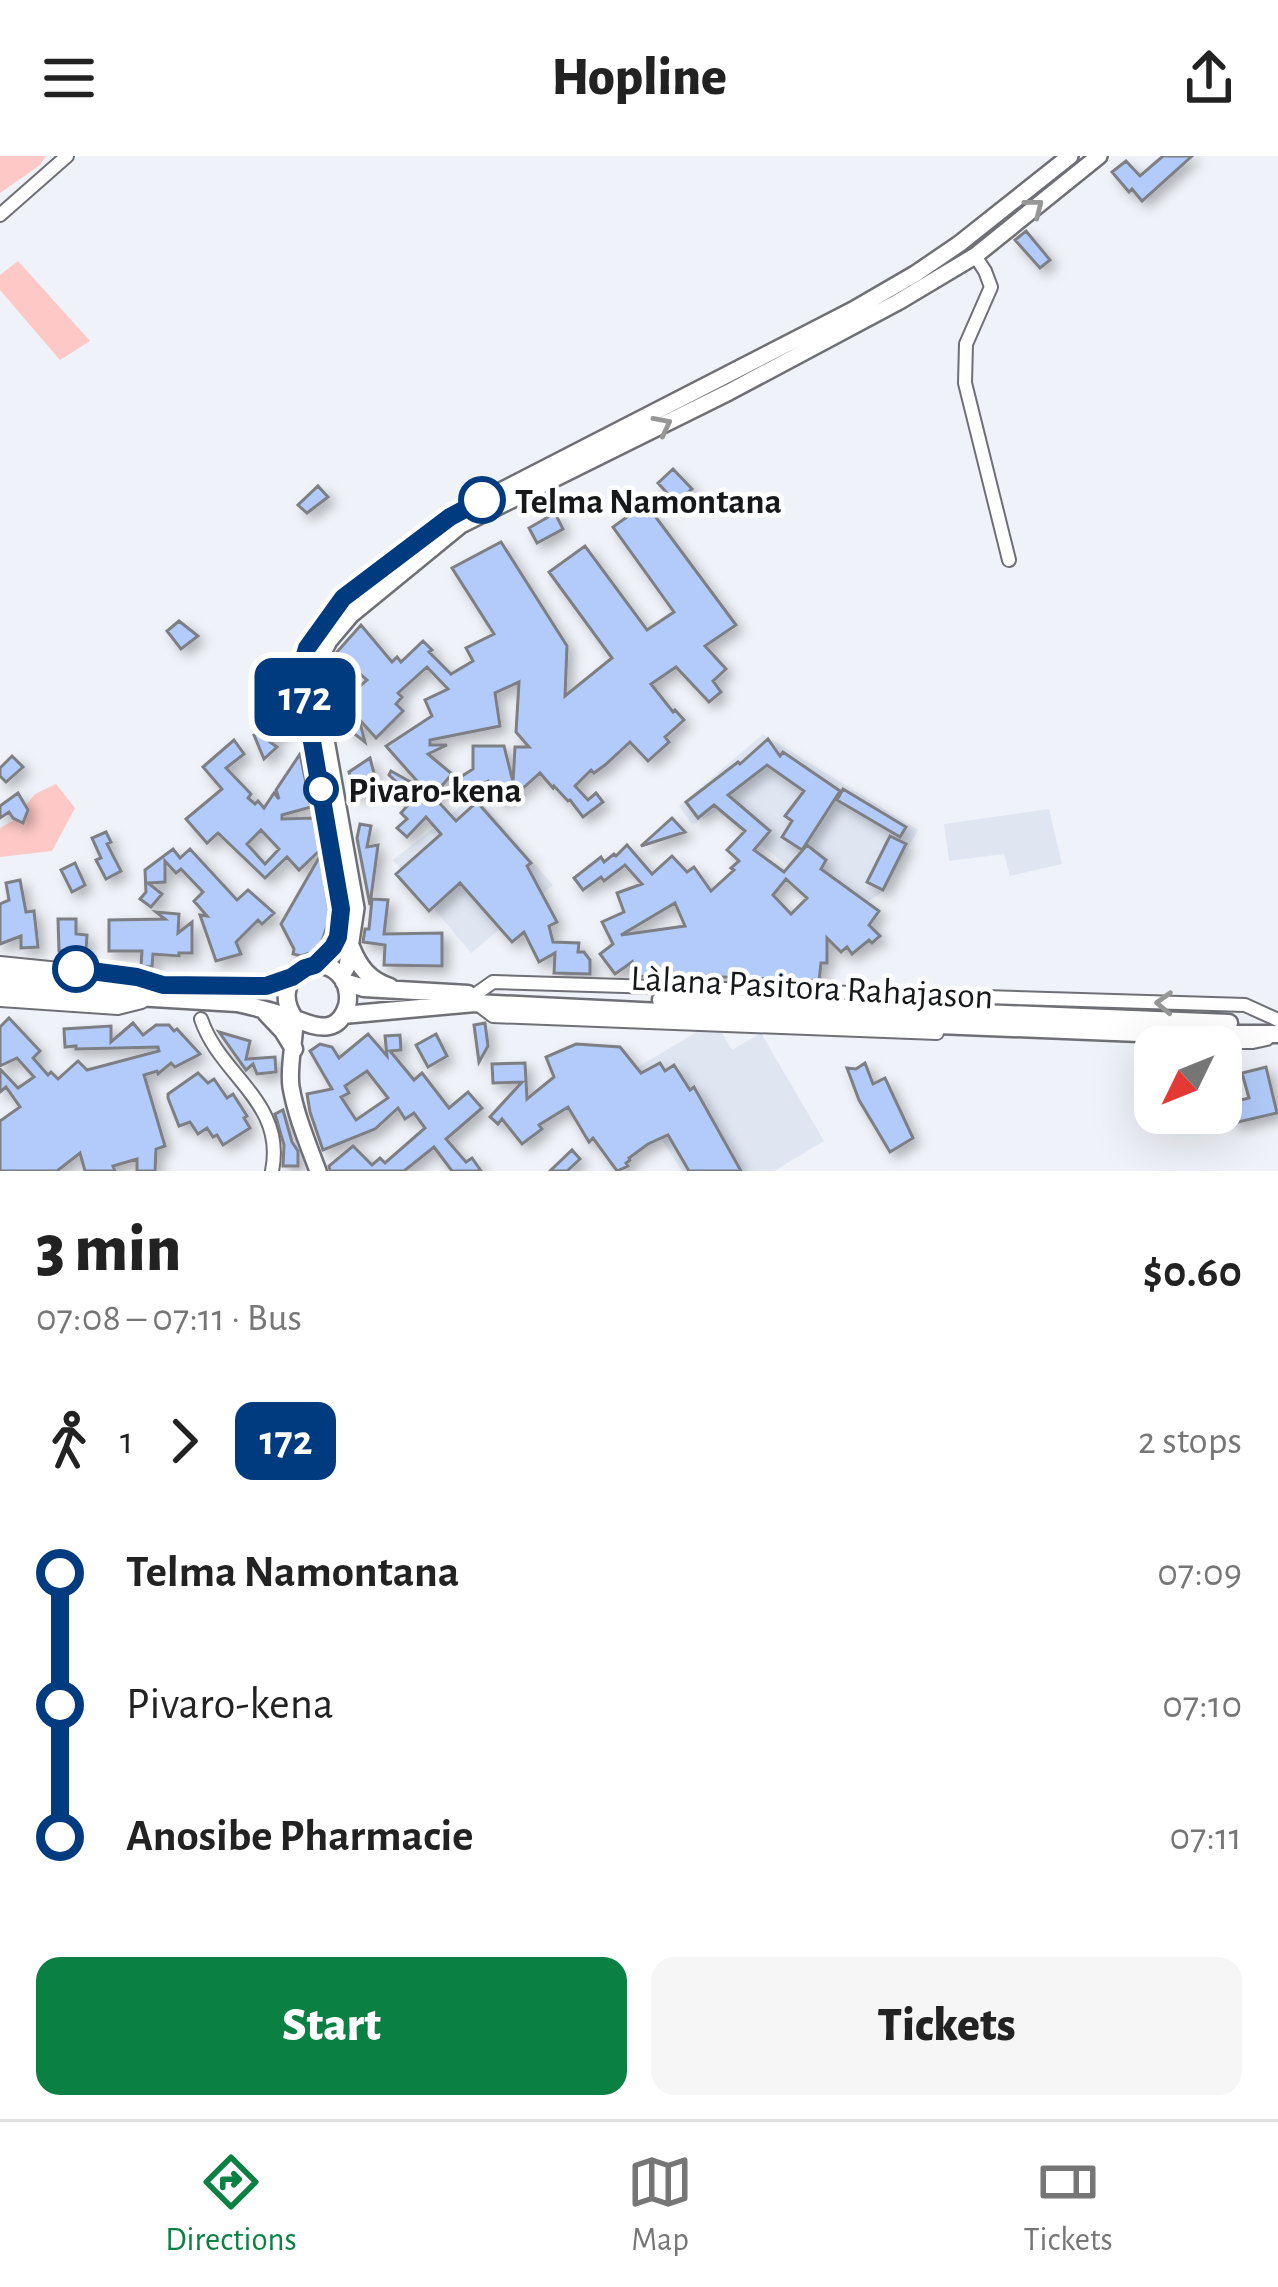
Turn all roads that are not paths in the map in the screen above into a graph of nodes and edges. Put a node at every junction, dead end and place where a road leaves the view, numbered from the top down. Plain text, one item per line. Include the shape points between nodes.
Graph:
1 (68, 156) edge
2 (1070, 156) edge
3 (1100, 156) edge
4 (0, 215) edge
5 (975, 256) junction
6 (1009, 560) dead end
7 (350, 947) junction
8 (0, 964) edge
9 (315, 965) junction
10 (0, 976) edge
11 (292, 977) junction
12 (343, 979) junction
13 (0, 989) edge
14 (165, 991) junction
15 (408, 993) junction
16 (476, 998) junction
17 (0, 1000) edge
18 (261, 1008) junction
19 (343, 1015) junction
20 (201, 1019) dead end
21 (295, 1019) junction
22 (1278, 1022) edge
23 (1278, 1036) edge
24 (294, 1048) junction
25 (272, 1171) edge
26 (318, 1171) edge

1 - 4 street
2 - 9 street via 915,274 450,517 338,603 300,672 342,918 333,947
5 -> 3 street
5 - 6 street via 991,287 966,344 965,383
7 -> 5 street via 356,908 315,678 329,640 351,615 461,525 729,392
7 - 12 street
7 - 15 main road via 370,977
8 - 14 street via 137,977
9 - 11 main road
9 - 12 main road
10 - 14 main road
11 - 14 main road via 266,986
11 - 21 main road via 286,1001
12 - 15 main road, Làlana Pasitora Rahajason
12 - 19 main road
13 - 14 main road
14 - 17 street via 118,1008
14 - 18 main road
15 - 16 main road, Làlana Pasitora Rahajason
16 - 19 main road, Làlana Pasitora Rahajason
22 -> 16 main road, Làlana Pasitora Rahajason
16 - 23 main road, Làlana Pasitora Rahajason
18 - 21 main road
18 - 24 main road
19 - 21 main road via 315,1028
20 - 25 street via 276,1138
21 - 24 street
24 - 26 street via 292,1089

